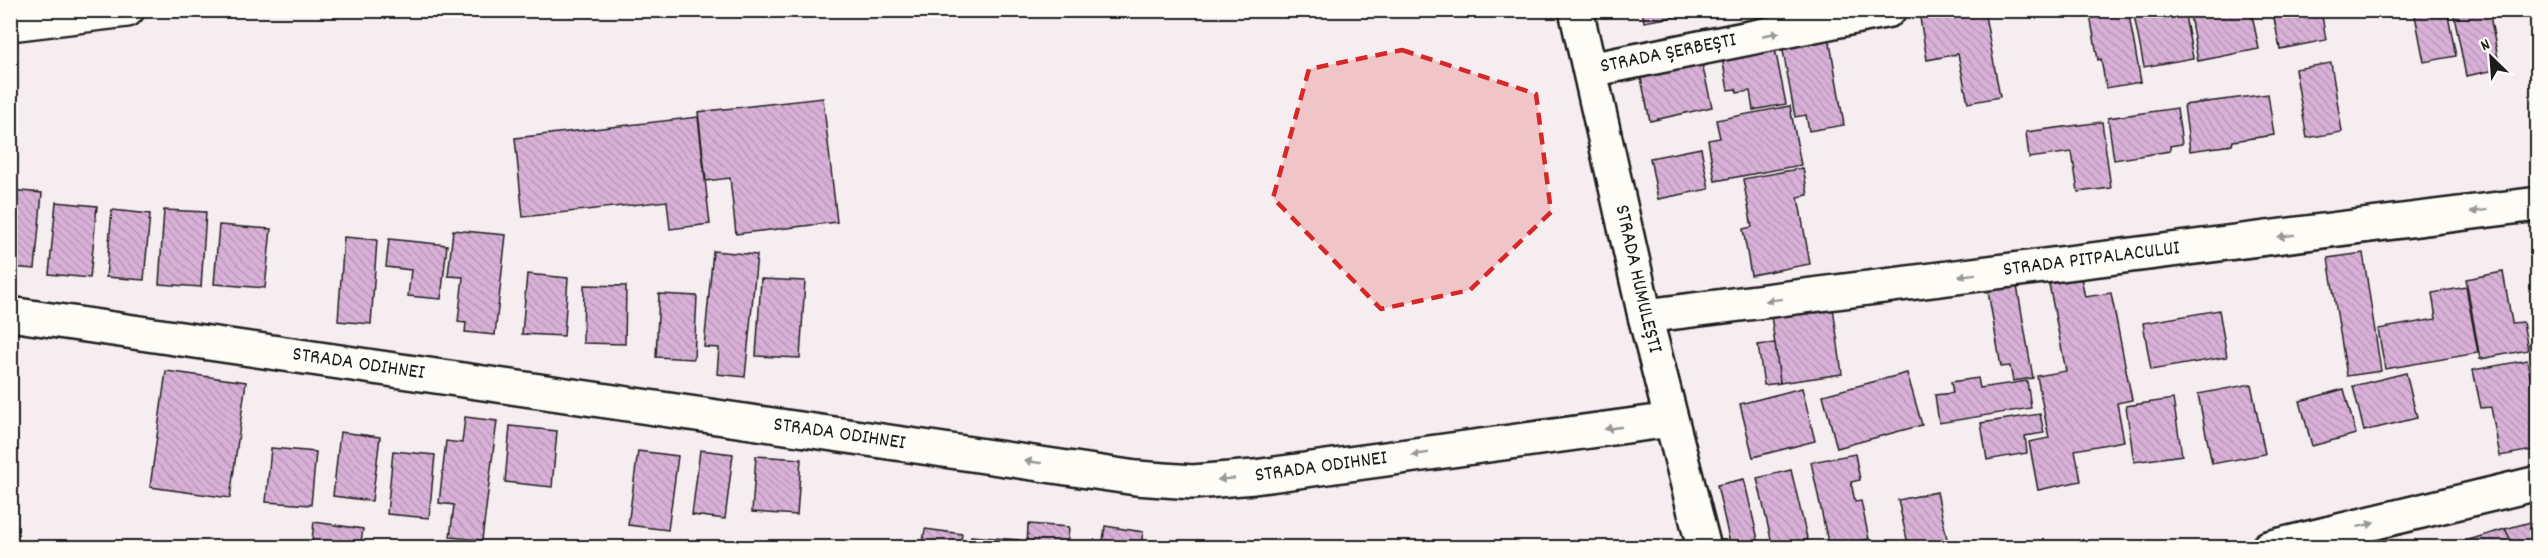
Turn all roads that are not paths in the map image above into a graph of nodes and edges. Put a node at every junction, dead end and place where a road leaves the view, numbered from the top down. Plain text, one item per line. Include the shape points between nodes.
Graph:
1 (128, 10) edge
2 (1576, 10) edge
3 (1889, 10) edge
4 (10, 24) edge
5 (1590, 70) junction
6 (2538, 204) edge
7 (10, 314) edge
8 (1646, 316) junction
9 (1671, 420) junction
10 (2538, 483) edge
11 (1704, 548) edge
12 (2268, 548) edge

1 - 4 street
2 - 5 street, STRADA HUMULEȘTI
5 -> 3 street, STRADA ȘERBEȘTI
5 - 8 street, STRADA HUMULEȘTI
6 -> 8 street, STRADA PITPALACULUI
9 -> 7 street, STRADA ODIHNEI via 1193,482 1125,476
8 - 9 street, STRADA HUMULEȘTI
9 - 11 street, STRADA HUMULEȘTI
12 -> 10 street

